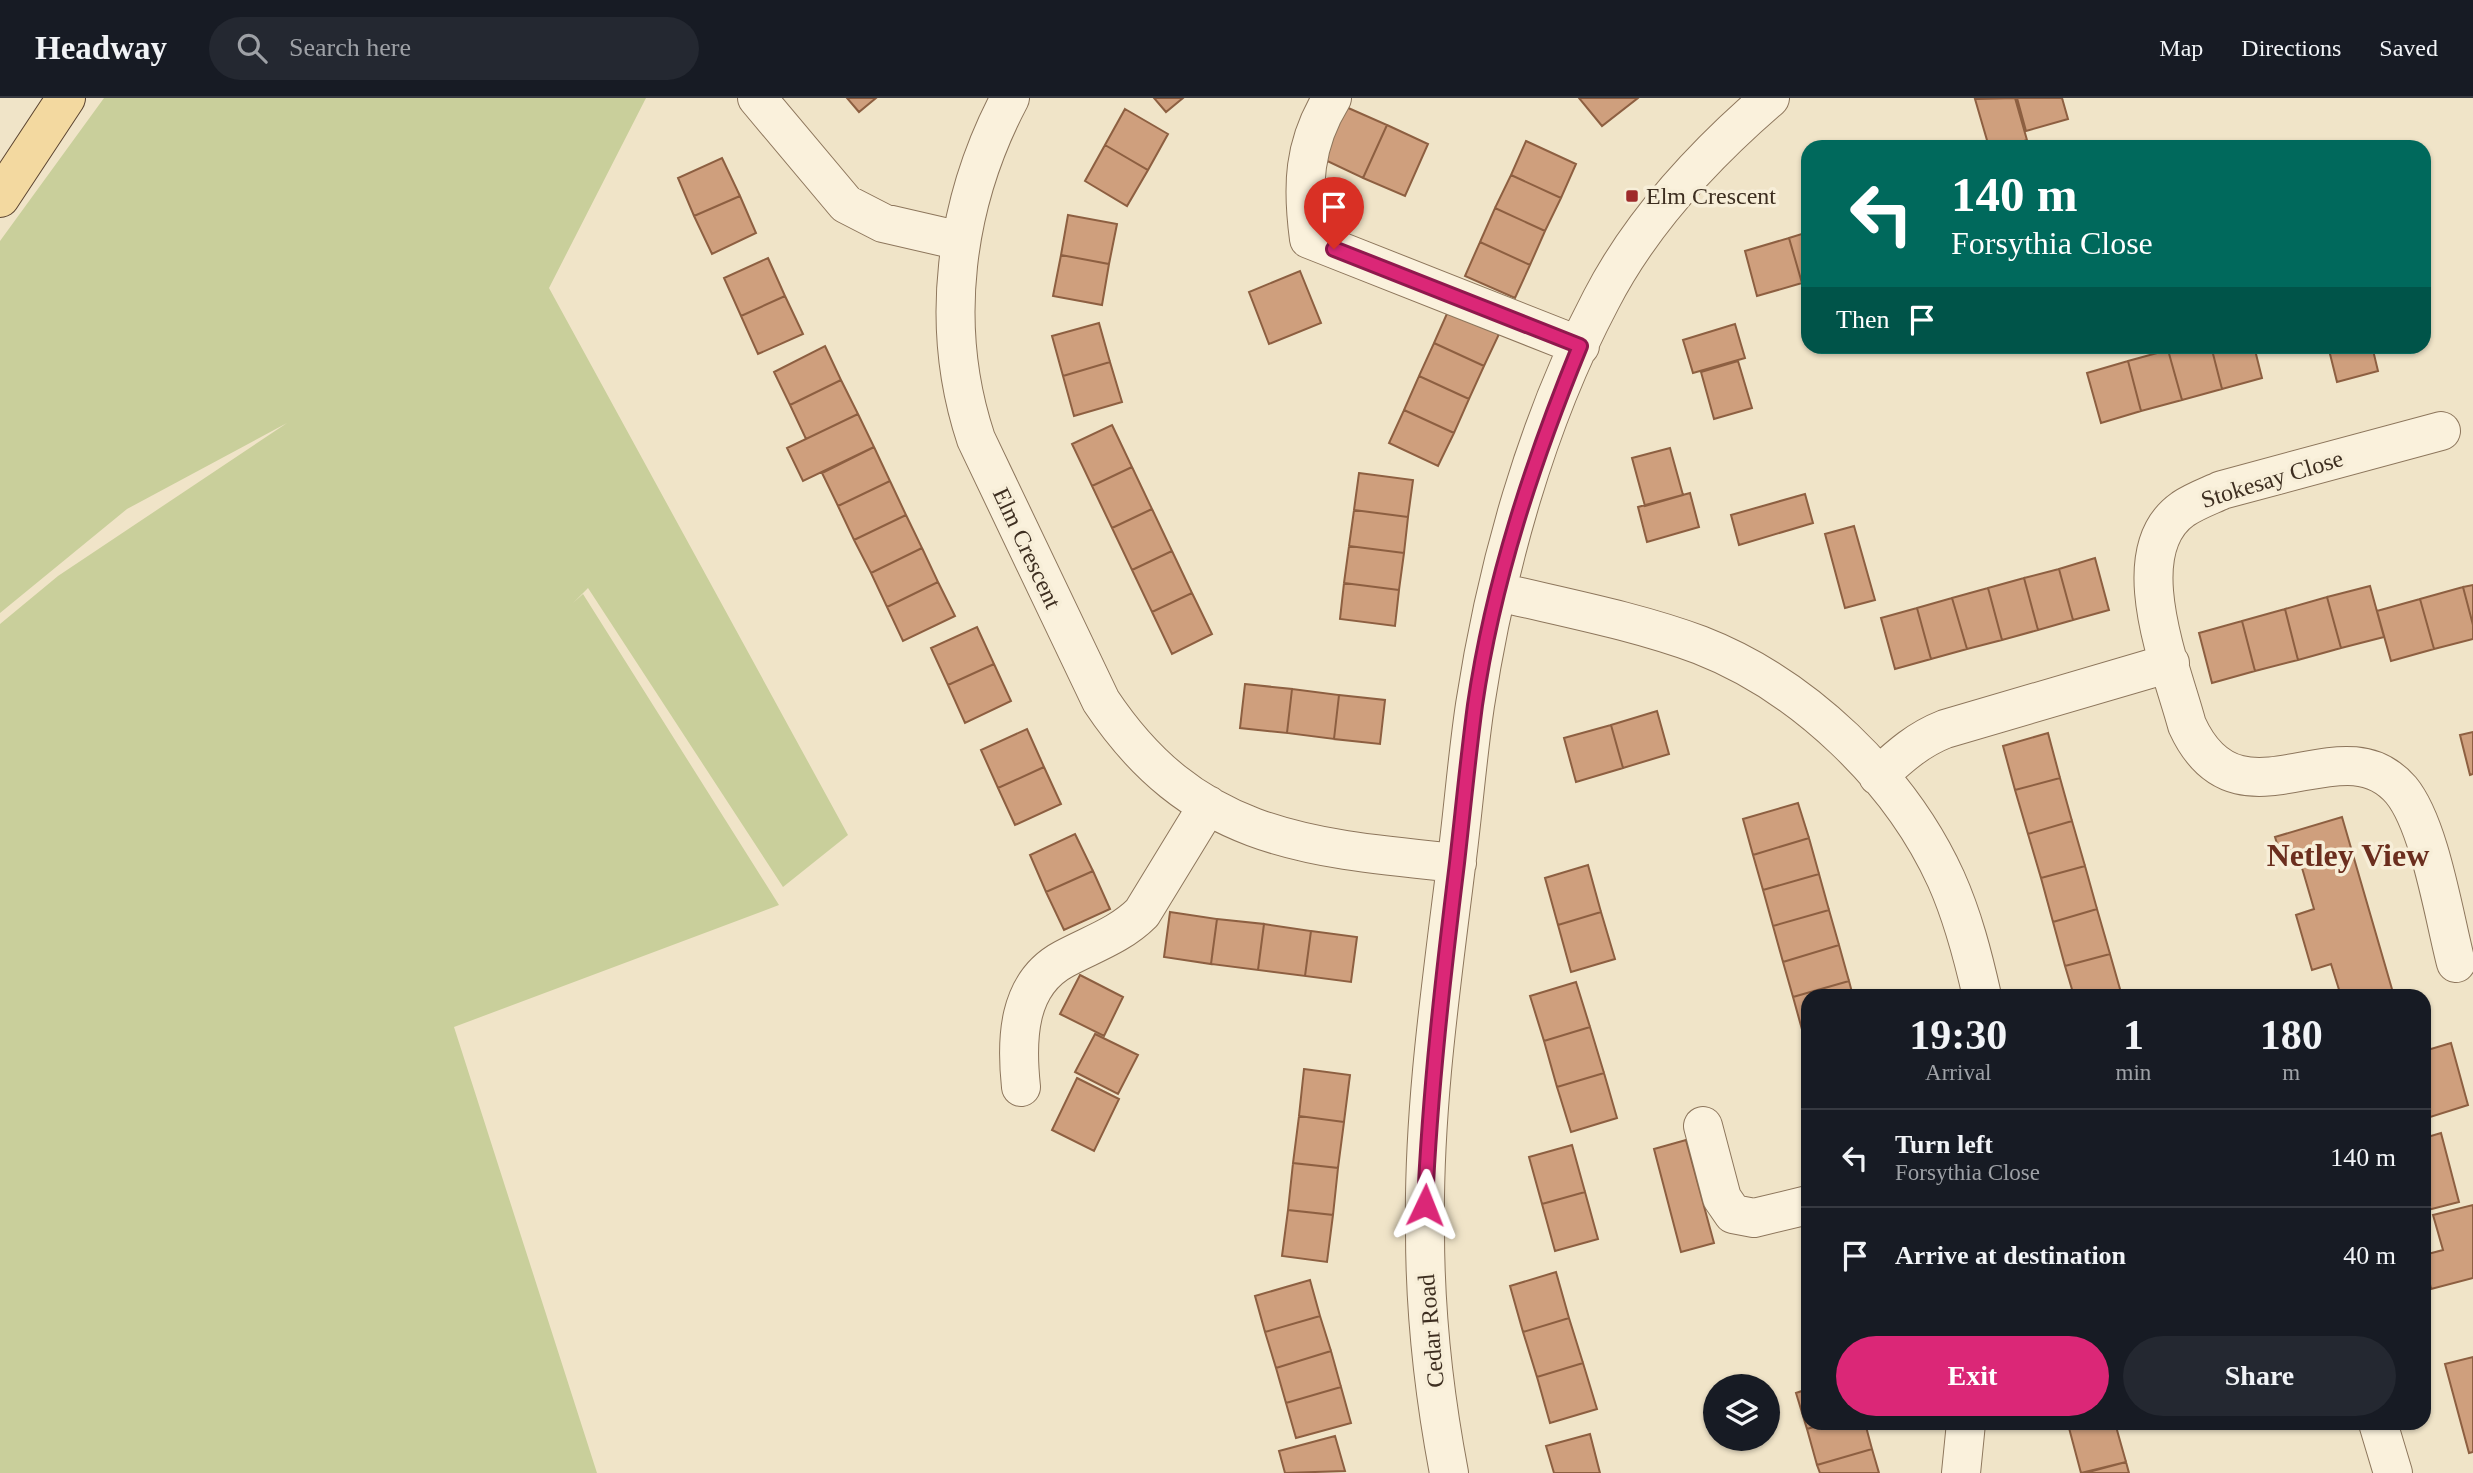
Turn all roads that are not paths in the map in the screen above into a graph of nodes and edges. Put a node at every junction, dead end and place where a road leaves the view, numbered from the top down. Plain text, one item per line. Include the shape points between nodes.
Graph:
1 (66, 98) edge
2 (757, 98) edge
3 (1010, 98) edge
4 (1332, 98) edge
5 (1770, 98) edge
6 (0, 198) edge
7 (961, 241) junction
8 (1580, 346) junction
9 (2441, 431) dead end
10 (1499, 592) junction
11 (2171, 663) junction
12 (1878, 776) junction
13 (1208, 805) junction
14 (1457, 863) junction
15 (2456, 963) dead end
16 (1980, 989) edge
17 (1021, 1087) dead end
18 (1703, 1126) dead end
19 (1801, 1207) edge
20 (1965, 1430) edge
21 (2380, 1430) edge
22 (1449, 1473) edge
23 (1961, 1473) edge
24 (2393, 1473) edge

1 - 6 main road
2 - 7 street via 846,204 883,223
3 - 7 street, Elm Crescent via 982,156
4 - 8 street via 1307,159 1303,197 1309,239
5 - 8 street, Cedar Road via 1702,163 1647,229 1601,299
7 - 13 street, Elm Crescent via 956,296 958,368 976,439 1101,701 1143,756
8 - 10 street, Cedar Road via 1533,468
9 - 11 street, Stokesay Close via 2222,490 2181,510 2158,545 2152,596
10 - 12 street via 1648,629 1742,665 1814,715
10 - 14 street, Cedar Road via 1475,705
11 - 12 street via 1925,737
11 - 15 street, Stokesay Close via 2195,743 2225,769 2271,778 2358,765 2382,774 2401,791 2419,824
12 - 16 street via 1925,839 1945,877
13 - 14 street, Elm Crescent via 1293,842
13 - 17 street via 1142,913 1128,927 1064,959 1037,979 1018,1035
14 - 22 street, Cedar Road via 1430,1097 1424,1229 1433,1356
18 - 19 street via 1722,1198 1733,1214 1754,1218
20 - 23 street
21 - 24 street

